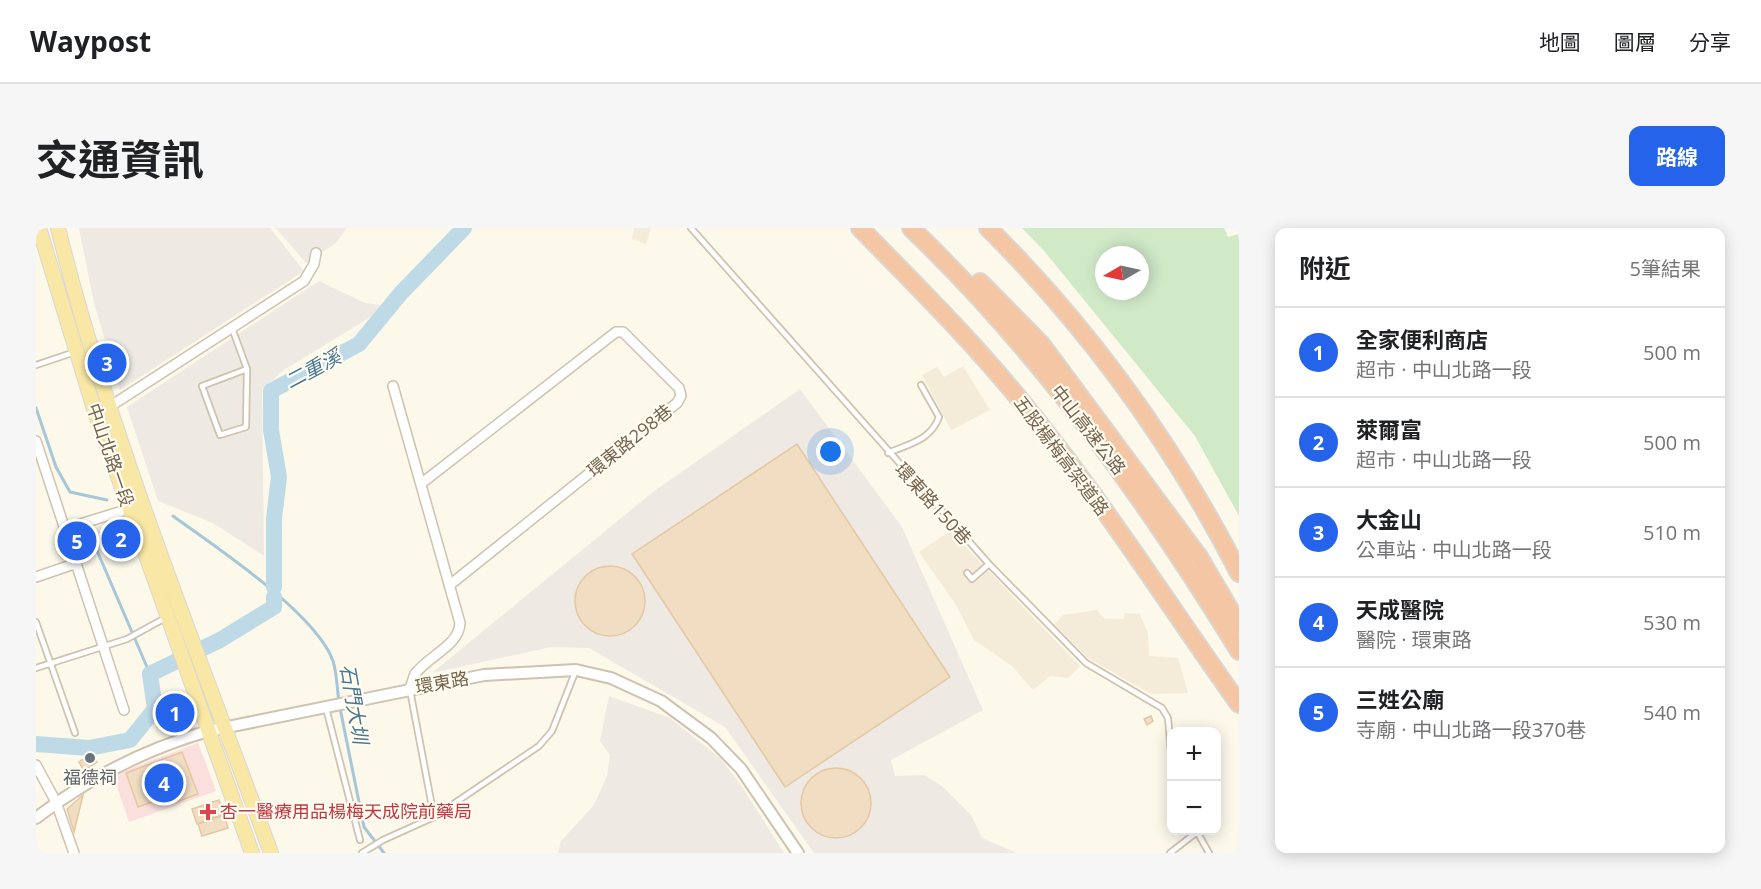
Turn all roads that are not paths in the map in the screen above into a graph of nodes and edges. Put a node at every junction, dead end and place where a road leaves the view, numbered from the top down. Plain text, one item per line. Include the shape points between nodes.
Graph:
1 (39, 228) edge
2 (58, 228) edge
3 (691, 228) edge
4 (860, 228) edge
5 (911, 228) edge
6 (927, 228) edge
7 (988, 228) edge
8 (316, 253) dead end
9 (77, 299) junction
10 (60, 303) junction
11 (232, 328) junction
12 (75, 352) junction
13 (36, 365) edge
14 (247, 369) junction
15 (921, 385) dead end
16 (393, 386) dead end
17 (110, 408) junction
18 (95, 412) junction
19 (36, 441) edge
20 (888, 453) junction
21 (422, 483) junction
22 (129, 509) junction
23 (64, 529) junction
24 (75, 564) junction
25 (988, 564) junction
26 (967, 573) dead end
27 (1239, 573) edge
28 (36, 577) edge
29 (451, 584) junction
30 (167, 618) junction
31 (36, 622) edge
32 (1239, 625) edge
33 (103, 646) junction
34 (1239, 651) edge
35 (51, 663) junction
36 (36, 668) edge
37 (576, 670) junction
38 (410, 688) junction
39 (1239, 704) edge
40 (329, 705) junction
41 (124, 710) dead end
42 (226, 727) junction
43 (1169, 727) edge
44 (208, 731) junction
45 (75, 733) dead end
46 (36, 765) edge
47 (56, 802) junction
48 (434, 817) junction
49 (36, 818) edge
50 (1191, 835) edge
51 (1198, 835) edge
52 (360, 840) dead end
53 (74, 853) edge
54 (252, 853) edge
55 (271, 853) edge
56 (362, 853) edge
57 (798, 853) edge
58 (1170, 853) edge
59 (1209, 853) edge

1 - 10 main road, 中山北路一段
2 - 9 main road, 中山北路一段
3 - 20 lane, 環東路150巷
4 - 39 highway, 五股楊梅高架道路 via 936,305 1029,410 1082,479
5 - 34 highway, 中山高速公路 via 997,317 1110,456
6 - 32 highway, 中山高速公路 via 1041,344 1199,557
7 - 27 highway via 1034,273 1160,438
8 - 11 street via 304,281
9 - 10 main road
9 - 17 main road, 中山北路一段
10 - 12 main road, 中山北路一段
11 - 14 lane
11 - 17 street
12 - 13 lane
12 - 18 main road, 中山北路一段
14 - 14 lane via 202,386 220,435 246,427
15 - 20 lane via 939,417 935,428 927,436
16 - 21 street
17 - 18 street
17 - 42 main road, 中山北路一段 via 155,541
18 - 22 main road, 中山北路一段
19 - 23 street
20 - 25 lane, 環東路150巷
21 - 29 street
21 - 29 street, 環東路298巷 via 616,332 622,332 679,388 681,396 677,403
22 - 23 street
22 - 30 main road, 中山北路一段
23 - 24 street
24 - 28 street
24 - 33 street
25 - 26 lane via 972,579
25 - 43 lane, 環東路150巷 via 1086,663 1162,708
29 - 38 street via 460,630 416,674
30 - 33 lane via 127,639
30 - 44 main road, 中山北路一段
31 - 35 lane
33 - 35 lane
33 - 41 street
35 - 36 lane
35 - 45 lane
37 - 38 street, 環東路 via 484,675
37 - 48 lane via 552,731 539,746
37 - 57 street, 環東路 via 611,678 661,701 711,738 741,769
38 - 40 street, 環東路
38 - 48 lane
40 - 42 street, 環東路
40 - 52 lane
42 - 44 street, 環東路
42 - 55 main road
44 - 47 street, 環東路 via 120,765
44 - 54 main road
46 - 47 street
47 - 49 street, 環東路
47 - 53 street
48 - 56 lane
50 - 58 lane
51 - 59 lane

